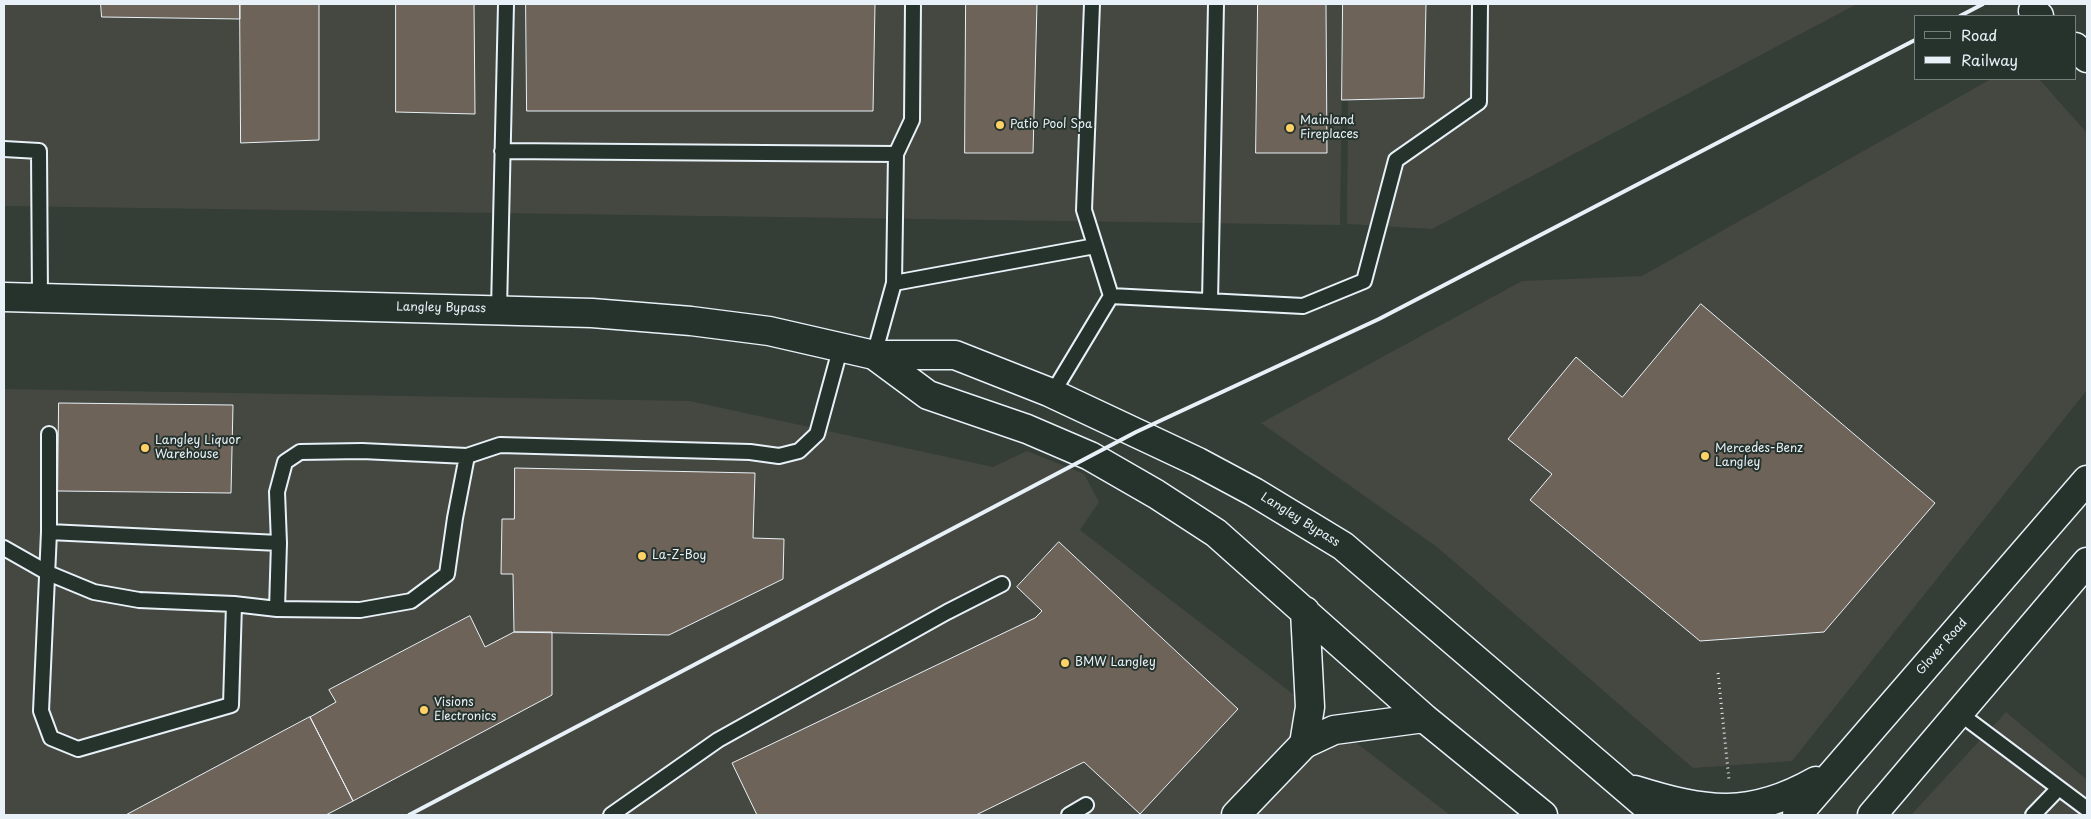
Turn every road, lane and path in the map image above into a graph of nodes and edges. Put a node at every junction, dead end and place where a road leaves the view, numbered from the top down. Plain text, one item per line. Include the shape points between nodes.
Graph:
1 (506, 4) edge
2 (913, 4) edge
3 (1092, 4) edge
4 (1216, 4) edge
5 (1480, 4) edge
6 (2076, 48) edge
7 (2087, 58) edge
8 (4, 149) edge
9 (502, 151) junction
10 (896, 154) junction
11 (1095, 246) junction
12 (894, 283) junction
13 (1111, 296) junction
14 (4, 297) edge
15 (40, 298) junction
16 (1210, 301) junction
17 (499, 309) junction
18 (841, 346) junction
19 (874, 355) junction
20 (1052, 394) junction
21 (49, 434) dead end
22 (467, 456) junction
23 (2087, 480) edge
24 (49, 532) junction
25 (279, 543) junction
26 (4, 548) edge
27 (2087, 562) edge
28 (48, 573) junction
29 (1002, 584) dead end
30 (234, 604) junction
31 (276, 609) junction
32 (1305, 611) junction
33 (1718, 673) dead end
34 (1959, 713) junction
35 (1424, 718) junction
36 (1304, 744) junction
37 (1840, 765) junction
38 (1729, 784) dead end
39 (1622, 786) junction
40 (2058, 788) junction
41 (1086, 805) dead end
42 (2087, 810) edge
43 (1876, 813) edge
44 (613, 815) edge
45 (1069, 815) edge
46 (1236, 815) edge
47 (1542, 815) edge
48 (1657, 815) edge
49 (1797, 815) edge
50 (2033, 815) edge

1 - 9 lane
2 - 10 lane via 912,120
3 - 11 lane via 1084,210
4 - 16 lane
5 - 16 lane via 1479,102 1396,160 1364,281 1303,306
6 - 7 main road
8 - 15 lane via 39,152
9 - 10 lane
9 - 17 lane
10 - 12 lane
11 - 12 lane
11 - 13 lane
12 - 19 lane
13 - 16 lane
13 - 20 lane
14 - 15 main road, Langley Bypass
15 - 17 main road, Langley Bypass
17 - 18 main road, Langley Bypass via 691,321 769,331
18 - 19 main road, Langley Bypass
18 - 22 lane via 816,434 799,451 779,456 750,452 500,445
19 - 20 main road, Langley Bypass via 955,355
19 - 32 main road, Langley Bypass via 928,395 1027,429 1090,456 1156,494 1216,533
20 - 39 main road, Langley Bypass via 1198,462 1342,546
21 - 24 lane
22 - 25 lane via 300,452 284,462 277,492
22 - 31 lane via 447,574 411,601 360,610
23 - 37 main road, Glover Road
24 - 25 lane
24 - 28 lane
25 - 31 lane
26 - 28 lane
27 - 34 main road
28 - 30 lane via 94,592 139,600
28 - 30 lane via 41,711 51,738 78,749 231,706
29 - 44 lane via 718,740
30 - 31 lane
32 - 35 main road, Langley Bypass
32 - 36 main road via 1310,706
33 - 38 path
34 - 40 lane
34 - 43 main road
35 - 36 main road via 1334,730
35 - 47 main road, Langley Bypass
36 - 46 main road
37 - 39 main road via 1796,796 1763,808 1732,814 1688,806
37 - 49 main road, Glover Road
39 - 48 main road, Langley Bypass
40 - 42 lane
40 - 50 lane
41 - 45 lane

